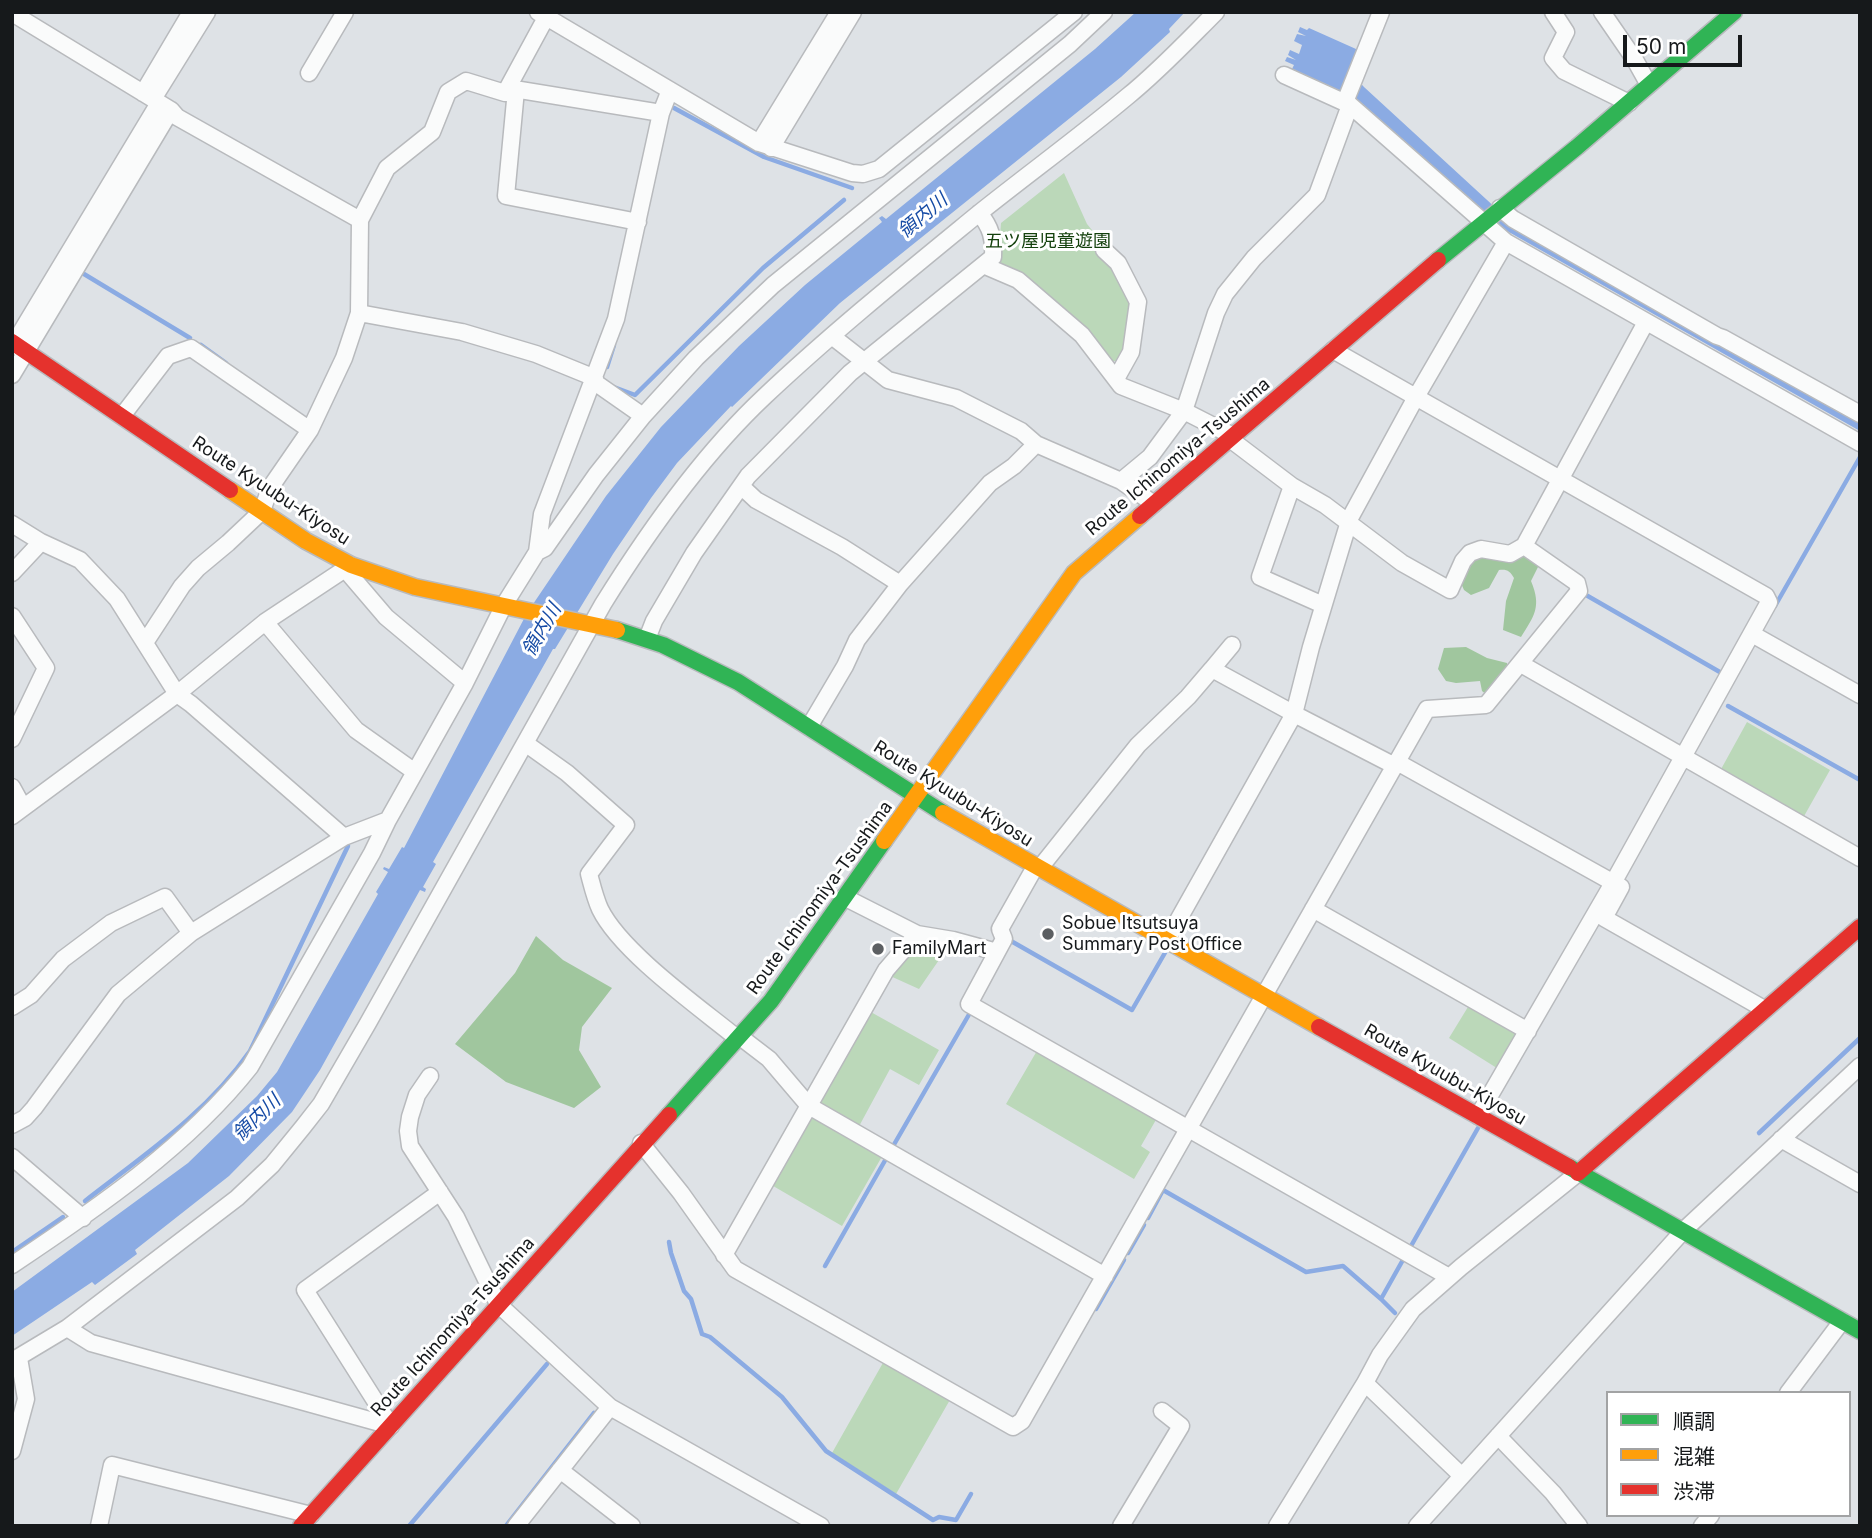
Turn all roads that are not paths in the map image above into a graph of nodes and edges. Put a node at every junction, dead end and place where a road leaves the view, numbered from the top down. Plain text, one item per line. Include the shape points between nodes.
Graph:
1 (191, 12) edge
2 (207, 12) edge
3 (345, 12) edge
4 (839, 12) edge
5 (853, 12) edge
6 (1074, 12) edge
7 (1104, 12) edge
8 (1216, 12) edge
9 (1381, 12) edge
10 (1553, 12) edge
11 (1602, 12) edge
12 (1734, 12) edge
13 (12, 13) edge
14 (544, 14) edge
15 (309, 73) dead end
16 (1284, 75) dead end
17 (1649, 85) junction
18 (512, 89) junction
19 (670, 90) junction
20 (157, 101) junction
21 (1348, 102) junction
22 (1629, 103) junction
23 (661, 113) junction
24 (765, 146) junction
25 (1500, 209) junction
26 (979, 213) junction
27 (360, 220) junction
28 (1484, 221) junction
29 (638, 222) junction
30 (1506, 242) junction
31 (1104, 250) dead end
32 (983, 265) junction
33 (359, 313) junction
34 (1646, 322) junction
35 (833, 337) junction
36 (16, 346) edge
37 (1333, 351) junction
38 (863, 363) junction
39 (12, 375) edge
40 (1116, 379) junction
41 (594, 380) junction
42 (1416, 397) junction
43 (1185, 411) junction
44 (1860, 414) edge
45 (122, 416) junction
46 (643, 416) junction
47 (310, 430) junction
48 (1231, 438) junction
49 (1860, 443) edge
50 (1036, 444) junction
51 (1560, 479) junction
52 (1121, 481) junction
53 (741, 486) junction
54 (1292, 486) junction
55 (1154, 503) junction
56 (262, 511) junction
57 (1348, 523) junction
58 (12, 524) edge
59 (41, 542) junction
60 (1524, 546) junction
61 (537, 552) junction
62 (348, 567) junction
63 (12, 573) edge
64 (900, 584) junction
65 (509, 605) junction
66 (1323, 605) junction
67 (12, 616) edge
68 (265, 622) junction
69 (589, 624) junction
70 (1752, 634) junction
71 (648, 639) junction
72 (146, 642) junction
73 (1232, 645) dead end
74 (1521, 664) junction
75 (1212, 669) junction
76 (466, 683) junction
77 (177, 695) junction
78 (1860, 695) edge
79 (1294, 714) junction
80 (809, 727) junction
81 (12, 739) edge
82 (525, 743) junction
83 (1683, 757) junction
84 (1396, 764) junction
85 (415, 772) junction
86 (12, 787) edge
87 (916, 797) junction
88 (18, 811) edge
89 (388, 820) junction
90 (344, 837) junction
91 (1860, 859) edge
92 (1037, 868) junction
93 (1614, 883) junction
94 (844, 897) junction
95 (1313, 909) junction
96 (1860, 927) edge
97 (191, 933) junction
98 (918, 934) junction
99 (1167, 940) junction
100 (997, 953) junction
101 (1264, 995) junction
102 (12, 1007) edge
103 (1764, 1009) junction
104 (1528, 1031) junction
105 (738, 1037) junction
106 (1860, 1066) edge
107 (430, 1076) dead end
108 (809, 1106) junction
109 (1478, 1116) junction
110 (12, 1125) edge
111 (1188, 1129) junction
112 (1781, 1139) junction
113 (641, 1143) junction
114 (12, 1157) edge
115 (1578, 1173) junction
116 (1860, 1184) edge
117 (440, 1192) junction
118 (83, 1218) junction
119 (1683, 1231) junction
120 (724, 1255) junction
121 (12, 1265) edge
122 (1105, 1276) junction
123 (1449, 1277) junction
124 (498, 1304) junction
125 (1842, 1321) junction
126 (67, 1328) junction
127 (1860, 1331) edge
128 (16, 1359) edge
129 (1365, 1383) junction
130 (1790, 1391) edge
131 (610, 1407) junction
132 (1162, 1411) dead end
133 (391, 1426) junction
134 (1498, 1436) junction
135 (12, 1451) edge
136 (560, 1470) junction
137 (1462, 1476) junction
138 (306, 1520) edge
139 (99, 1526) edge
140 (516, 1526) edge
141 (632, 1526) edge
142 (821, 1526) edge
143 (1121, 1526) edge
144 (1277, 1526) edge
145 (1417, 1526) edge
146 (1578, 1526) edge

1 - 20 street
2 - 20 street
3 - 15 street
4 - 24 street
5 - 24 street
6 - 24 street via 879,169 852,173
7 - 46 street via 773,285
8 - 26 street via 1130,95
9 - 21 street
10 - 22 street via 1566,32 1553,58 1564,72
11 - 17 street
12 - 17 main road, Route Ichinomiya-Tsushima
13 - 20 street
14 - 18 street
14 - 19 street
16 - 21 street
17 - 22 main road, Route Ichinomiya-Tsushima
18 - 23 street
18 - 27 street via 505,93 466,81 448,92 432,132 387,168
18 - 29 street via 506,196
19 - 23 street
19 - 24 street
20 - 27 street via 177,117
20 - 36 street
21 - 28 street
21 - 43 street via 1317,195 1225,293
22 - 25 main road, Route Ichinomiya-Tsushima
23 - 29 street
25 - 28 main road, Route Ichinomiya-Tsushima
25 - 44 street
26 - 32 street via 994,240 993,257
26 - 35 street
27 - 33 street
28 - 30 street
28 - 37 main road, Route Ichinomiya-Tsushima
29 - 41 street via 616,319
30 - 34 street
30 - 42 street
31 - 40 street via 1118,263 1138,302 1131,352
32 - 38 street
32 - 40 street via 1018,280 1046,303 1082,335
33 - 41 street via 462,332 536,354
33 - 47 street via 344,358
34 - 49 street
34 - 51 street
35 - 38 street
35 - 69 street via 729,433 633,556
36 - 39 street
36 - 45 main road, Route Kyuubu-Kiyosu
37 - 42 street
37 - 48 main road, Route Ichinomiya-Tsushima
38 - 50 street via 888,380 976,407
38 - 53 street
40 - 43 street via 1121,386
41 - 46 street
41 - 61 street via 542,514
42 - 51 street
42 - 57 street
43 - 48 street
43 - 52 street via 1150,457
45 - 47 street via 168,356 191,348
45 - 56 main road, Route Kyuubu-Kiyosu
46 - 61 street via 545,548
47 - 56 street via 270,488
48 - 54 street
48 - 55 main road, Route Ichinomiya-Tsushima
50 - 52 street
50 - 64 street via 990,483
51 - 60 street
51 - 70 street via 1766,596 1769,602
52 - 55 street
53 - 64 street via 756,500
53 - 71 street via 694,553
54 - 57 street
54 - 66 street via 1260,577
55 - 87 main road, Route Ichinomiya-Tsushima via 1074,573
56 - 62 main road, Route Kyuubu-Kiyosu
56 - 72 street via 182,586
57 - 60 street via 1402,563 1450,590 1470,553 1481,549 1510,554
57 - 66 street
58 - 59 street
59 - 63 street
59 - 72 street via 80,560 117,598
60 - 74 street via 1577,583 1579,592
61 - 65 street
62 - 65 main road, Route Kyuubu-Kiyosu via 415,587
62 - 68 street
62 - 76 street via 386,617
64 - 80 street via 857,640
65 - 69 main road, Route Kyuubu-Kiyosu
65 - 76 street
66 - 79 street
67 - 81 street via 46,668
68 - 77 street
68 - 85 street via 356,730
69 - 71 main road, Route Kyuubu-Kiyosu
69 - 82 street
70 - 78 street
70 - 83 street
71 - 80 main road, Route Kyuubu-Kiyosu via 696,660
72 - 77 street
73 - 75 street
74 - 83 street
74 - 84 street via 1486,705 1427,709
75 - 79 street
75 - 92 street via 1138,745
76 - 85 street
77 - 88 street
77 - 90 street
79 - 84 street
79 - 99 street
80 - 87 main road, Route Kyuubu-Kiyosu
82 - 105 street via 568,773 625,825 589,874 606,918 631,948
82 - 126 street via 368,1023 303,1127 237,1198
83 - 91 street
83 - 93 street
84 - 93 street
84 - 95 street
85 - 89 street
86 - 88 street
87 - 92 main road, Route Kyuubu-Kiyosu
87 - 94 main road, Route Ichinomiya-Tsushima
89 - 90 street
89 - 118 street via 243,1076 196,1127
90 - 97 street
92 - 99 main road, Route Kyuubu-Kiyosu
92 - 100 street via 1000,929 1004,939
93 - 103 street via 1620,887 1604,918
93 - 104 street
94 - 98 street
94 - 105 main road, Route Ichinomiya-Tsushima via 771,1001
95 - 101 street
95 - 104 street
96 - 103 main road
97 - 102 street via 165,897 111,923 63,959 31,995
97 - 110 street via 118,994 34,1108
98 - 100 street
98 - 108 street via 886,970
99 - 101 main road, Route Kyuubu-Kiyosu
100 - 111 street via 969,1004
101 - 109 main road, Route Kyuubu-Kiyosu
101 - 111 street
103 - 115 main road
104 - 109 street
105 - 108 street via 769,1059
105 - 113 main road, Route Ichinomiya-Tsushima
106 - 112 street
107 - 117 street via 417,1095 408,1132 410,1146
108 - 120 street
108 - 122 street
109 - 115 main road, Route Kyuubu-Kiyosu
111 - 122 street
111 - 123 street
112 - 116 street
112 - 119 street
113 - 120 street
113 - 124 main road, Route Ichinomiya-Tsushima
114 - 118 street
115 - 119 main road, Route Kyuubu-Kiyosu
115 - 123 street
117 - 124 street
117 - 133 street via 306,1290
118 - 121 street
119 - 125 main road, Route Kyuubu-Kiyosu
119 - 134 street
120 - 122 street via 735,1269 1013,1427 1022,1421
123 - 129 street via 1413,1309
124 - 131 street
124 - 133 main road, Route Ichinomiya-Tsushima
125 - 127 main road, Route Kyuubu-Kiyosu
125 - 130 street
126 - 128 street
126 - 133 street via 104,1347
128 - 135 street via 26,1399
129 - 137 street
129 - 144 street
131 - 136 street
131 - 142 street
132 - 143 street via 1181,1426
133 - 138 main road, Route Ichinomiya-Tsushima
134 - 137 street
134 - 146 street
136 - 140 street
136 - 141 street
137 - 145 street
138 - 139 street via 112,1465

